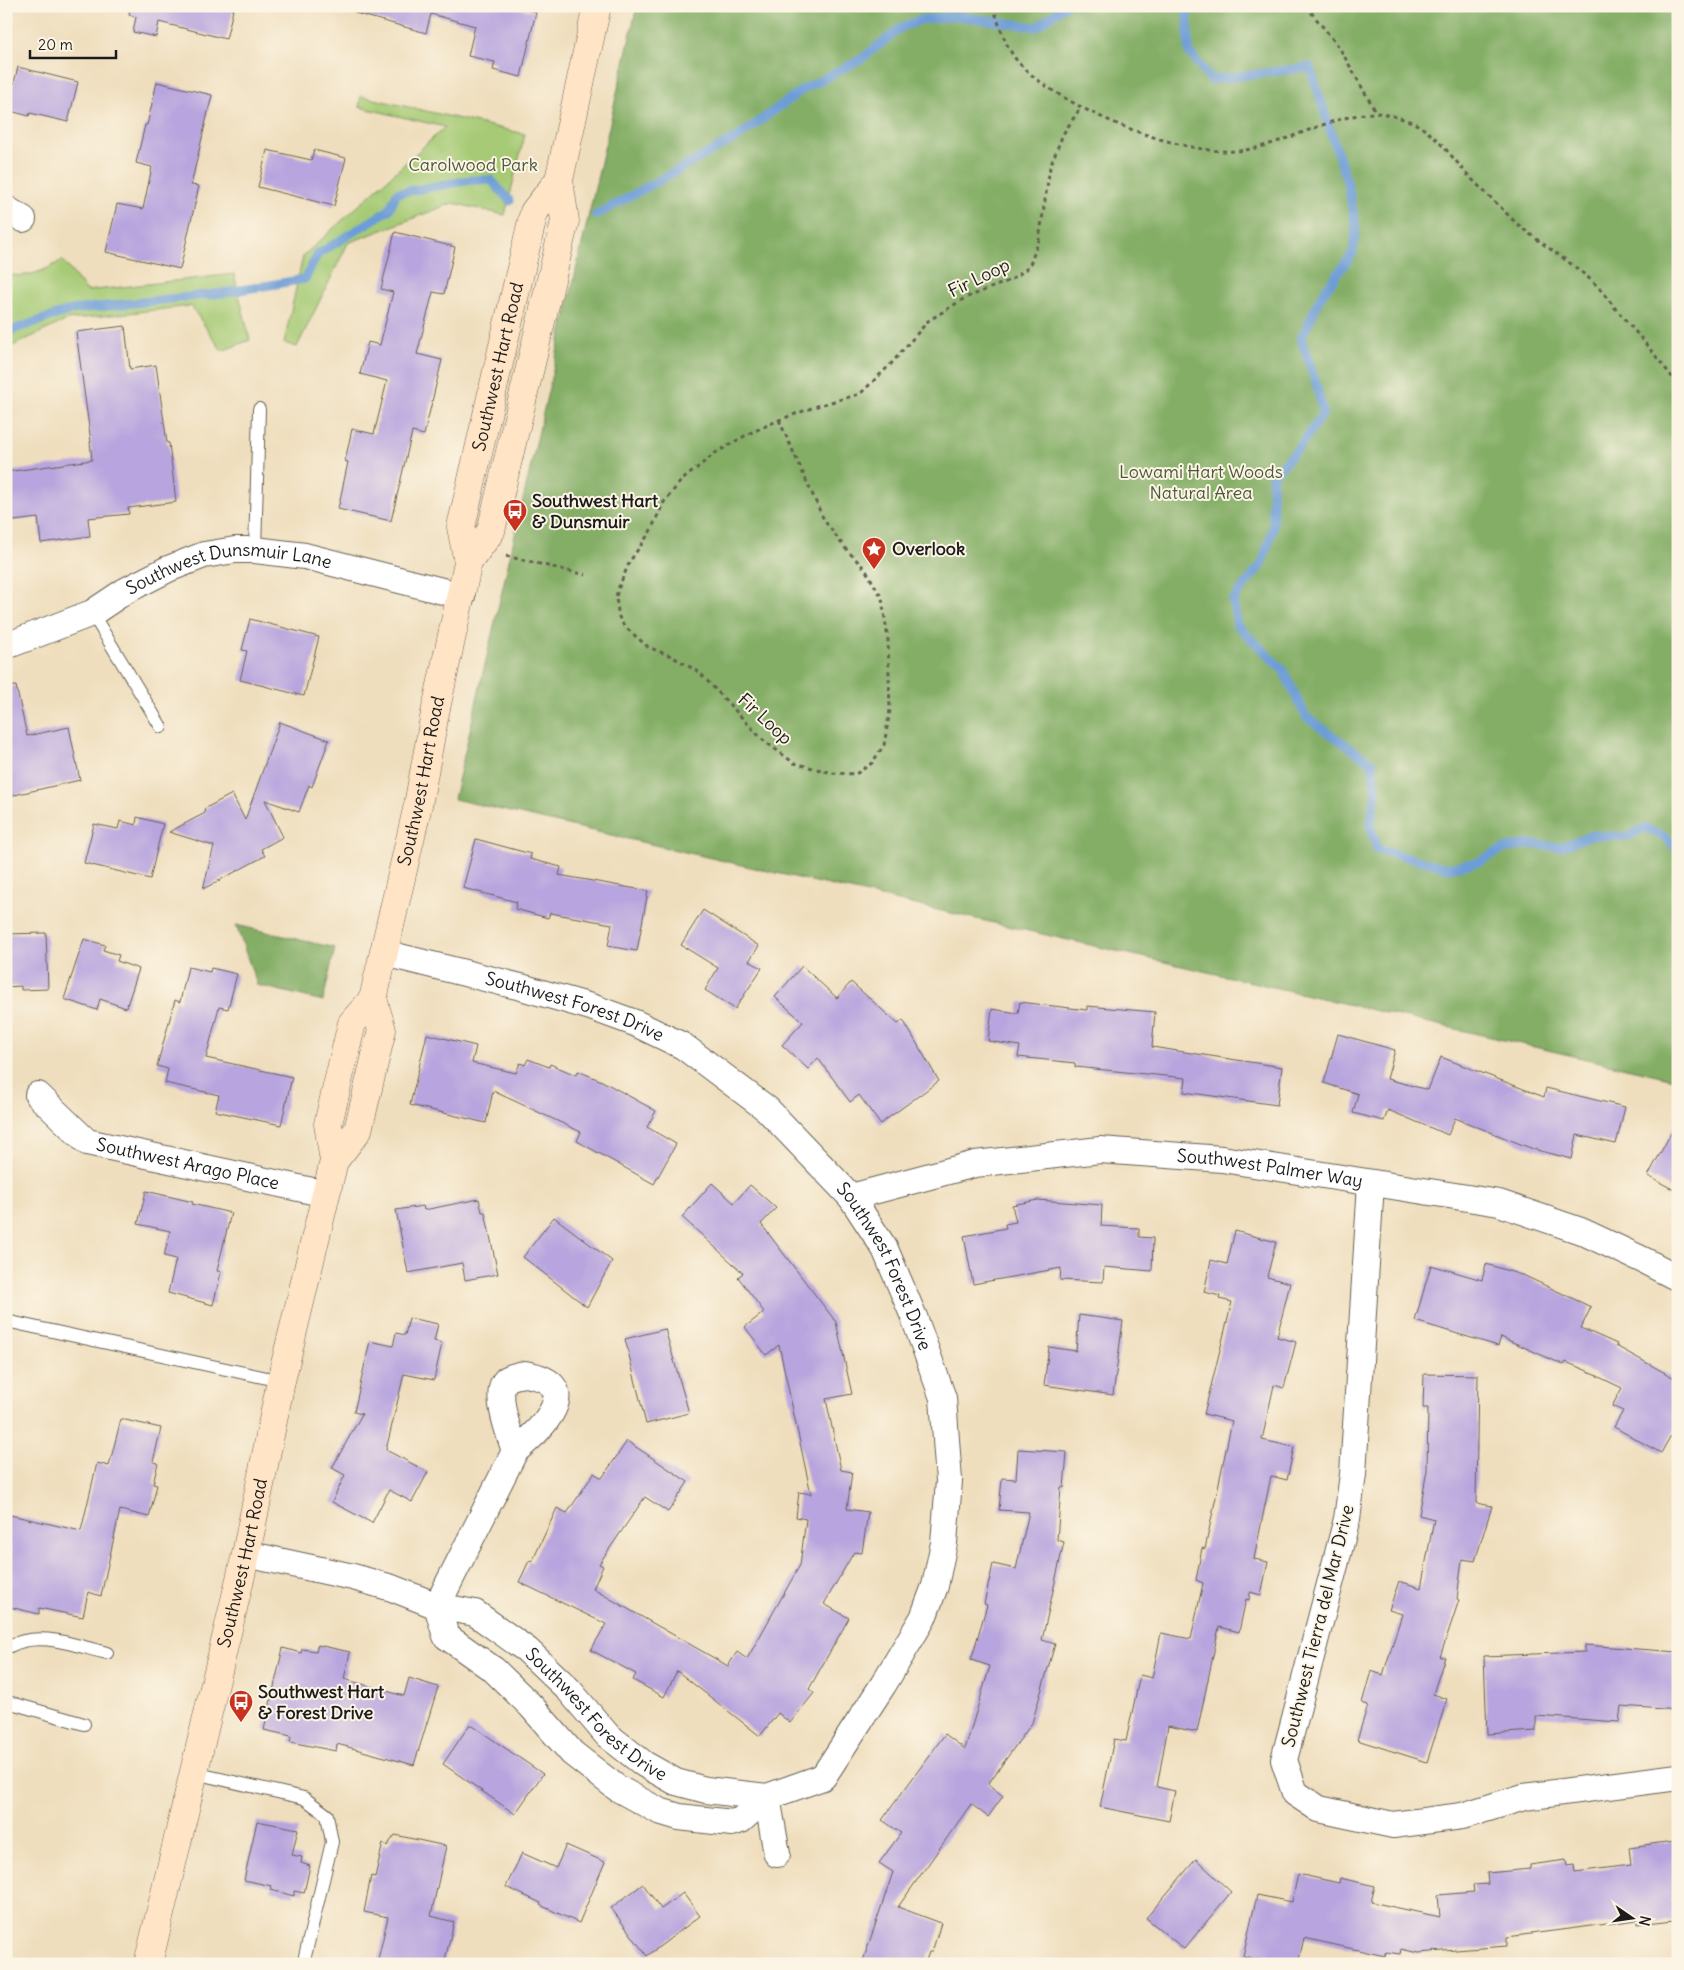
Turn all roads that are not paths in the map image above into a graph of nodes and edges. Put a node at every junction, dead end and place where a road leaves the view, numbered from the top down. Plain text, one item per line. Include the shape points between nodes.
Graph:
1 (597, 6) edge
2 (259, 409) dead end
3 (255, 550) junction
4 (462, 596) junction
5 (92, 613) junction
6 (6, 646) edge
7 (161, 727) dead end
8 (384, 953) junction
9 (38, 1095) dead end
10 (1371, 1183) junction
11 (326, 1194) junction
12 (851, 1198) junction
13 (1678, 1278) edge
14 (6, 1321) edge
15 (281, 1381) junction
16 (515, 1452) dead end
17 (246, 1554) junction
18 (437, 1606) junction
19 (10, 1646) dead end
20 (107, 1653) dead end
21 (6, 1700) edge
22 (84, 1724) dead end
23 (194, 1773) junction
24 (1678, 1777) edge
25 (767, 1797) junction
26 (778, 1854) dead end
27 (305, 1956) dead end
28 (148, 1964) edge

1 - 4 main road, Southwest Hart Road via 558,180 534,212 461,527 473,556
2 - 3 lane
3 - 4 street, Southwest Dunsmuir Lane via 306,556
3 - 5 street, Southwest Dunsmuir Lane via 204,555 168,569
4 - 8 main road, Southwest Hart Road
5 - 6 street, Southwest Dunsmuir Lane
5 - 7 lane
8 - 11 main road, Southwest Hart Road via 373,999 352,1022 328,1124 334,1161
8 - 12 street, Southwest Forest Drive via 591,1007 683,1046 767,1109
9 - 11 street, Southwest Arago Place via 87,1142
10 - 12 street, Southwest Palmer Way via 1222,1159 1100,1150 975,1164
10 - 13 street, Southwest Palmer Way via 1498,1203 1581,1231
10 - 24 street, Southwest Tierra del Mar Drive via 1353,1474 1347,1519 1284,1760 1295,1793 1319,1809 1393,1824 1462,1816 1524,1796
11 - 15 main road, Southwest Hart Road
12 - 25 street, Southwest Forest Drive via 885,1249 943,1398 949,1481 944,1543 936,1586 923,1618 823,1777
14 - 15 lane
15 - 17 main road, Southwest Hart Road
16 - 18 street
17 - 18 street, Southwest Forest Drive via 353,1577
17 - 23 main road, Southwest Hart Road
18 - 25 street, Southwest Forest Drive via 475,1613 527,1650 569,1690 607,1735 644,1764 676,1782 706,1790
18 - 25 street, Southwest Forest Drive via 446,1636 494,1670 532,1706 572,1753 617,1788 659,1811 680,1817 732,1823 741,1820
19 - 20 lane via 19,1641 53,1640
21 - 22 lane
23 - 27 lane via 304,1798 327,1815 332,1842
23 - 28 main road, Southwest Hart Road
25 - 26 street

